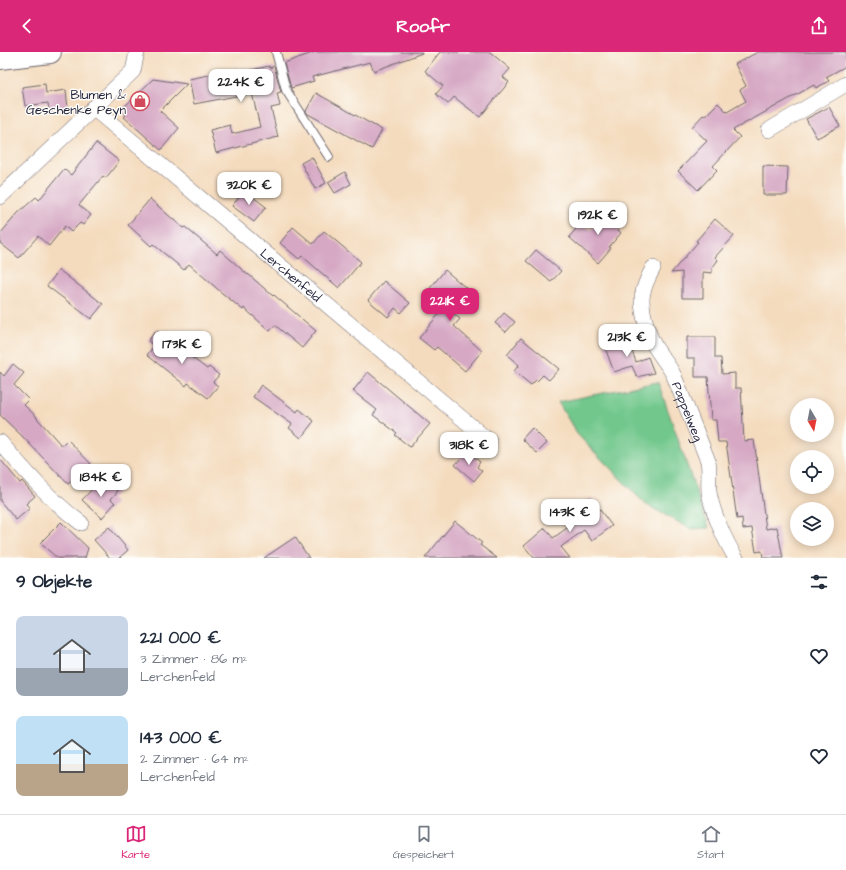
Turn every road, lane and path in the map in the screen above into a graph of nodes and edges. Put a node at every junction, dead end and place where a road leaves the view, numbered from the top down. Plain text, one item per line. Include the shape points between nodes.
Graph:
1 (50, 52) edge
2 (137, 52) edge
3 (276, 52) edge
4 (0, 58) edge
5 (846, 84) edge
6 (93, 108) junction
7 (769, 130) dead end
8 (329, 157) dead end
9 (0, 197) edge
10 (653, 268) dead end
11 (489, 441) dead end
12 (0, 442) edge
13 (81, 523) dead end
14 (736, 558) edge

1 - 4 street
2 - 6 street via 132,71
3 - 8 lane via 286,90
5 - 7 street
6 - 9 street
6 - 11 street, Lerchenfeld
10 - 14 street, Pappelweg via 644,286 641,300 650,338 669,365 708,460 710,494 724,535
12 - 13 street via 46,493

